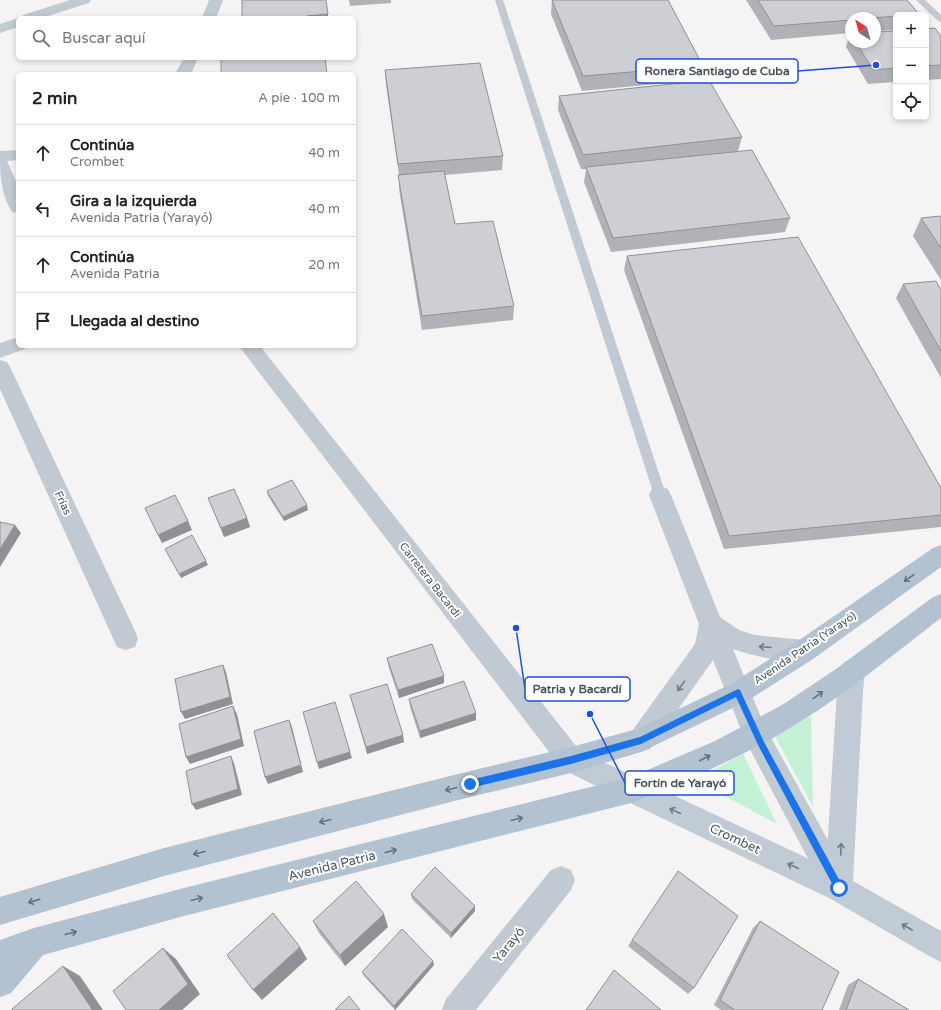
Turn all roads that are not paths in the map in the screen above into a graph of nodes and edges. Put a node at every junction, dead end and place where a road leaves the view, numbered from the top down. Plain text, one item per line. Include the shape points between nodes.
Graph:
1 (84, 0) edge
2 (216, 0) edge
3 (498, 0) edge
4 (920, 0) edge
5 (34, 16) edge
6 (210, 16) edge
7 (941, 19) edge
8 (16, 23) edge
9 (0, 29) edge
10 (190, 60) edge
11 (184, 72) edge
12 (16, 155) edge
13 (0, 156) edge
14 (0, 162) edge
15 (16, 203) edge
16 (16, 345) edge
17 (251, 348) edge
18 (0, 351) edge
19 (0, 367) edge
20 (660, 495) joint
21 (941, 555) edge
22 (941, 604) edge
23 (711, 624) junction
24 (126, 639) dead end
25 (804, 651) junction
26 (853, 670) junction
27 (738, 693) junction
28 (755, 733) junction
29 (641, 740) junction
30 (571, 760) junction
31 (631, 790) junction
32 (561, 880) dead end
33 (839, 888) junction
34 (0, 911) edge
35 (34, 943) junction
36 (941, 947) edge
37 (0, 955) edge
38 (0, 982) edge
39 (457, 1010) edge

1 - 5 street
2 - 6 street
3 - 20 lane
4 - 7 lane
8 - 9 street
10 - 11 street
12 - 13 street
14 - 15 street
16 - 18 street
17 - 30 street, Carretera Bacardí
19 - 24 street, Frías
20 - 23 street
21 -> 25 main road, Avenida Patria (Yarayó)
22 - 26 main road
25 -> 23 street via 755,646 731,638
23 - 27 street
23 -> 29 street via 707,648
25 - 27 main road, Avenida Patria (Yarayó)
28 -> 26 main road via 811,700
33 -> 26 main road
27 - 28 street
27 - 29 main road, Avenida Patria (Yarayó)
31 -> 28 main road via 680,771
28 - 33 street
29 - 30 main road, Avenida Patria (Yarayó)
30 - 31 main road, Carretera Bacardí
30 -> 34 main road via 164,862
33 -> 31 main road, Crombet
35 -> 31 main road, Avenida Patria via 184,902
32 - 39 street, Yarayó
36 -> 33 main road, Crombet
35 - 37 main road, Avenida Patria
35 - 38 main road

